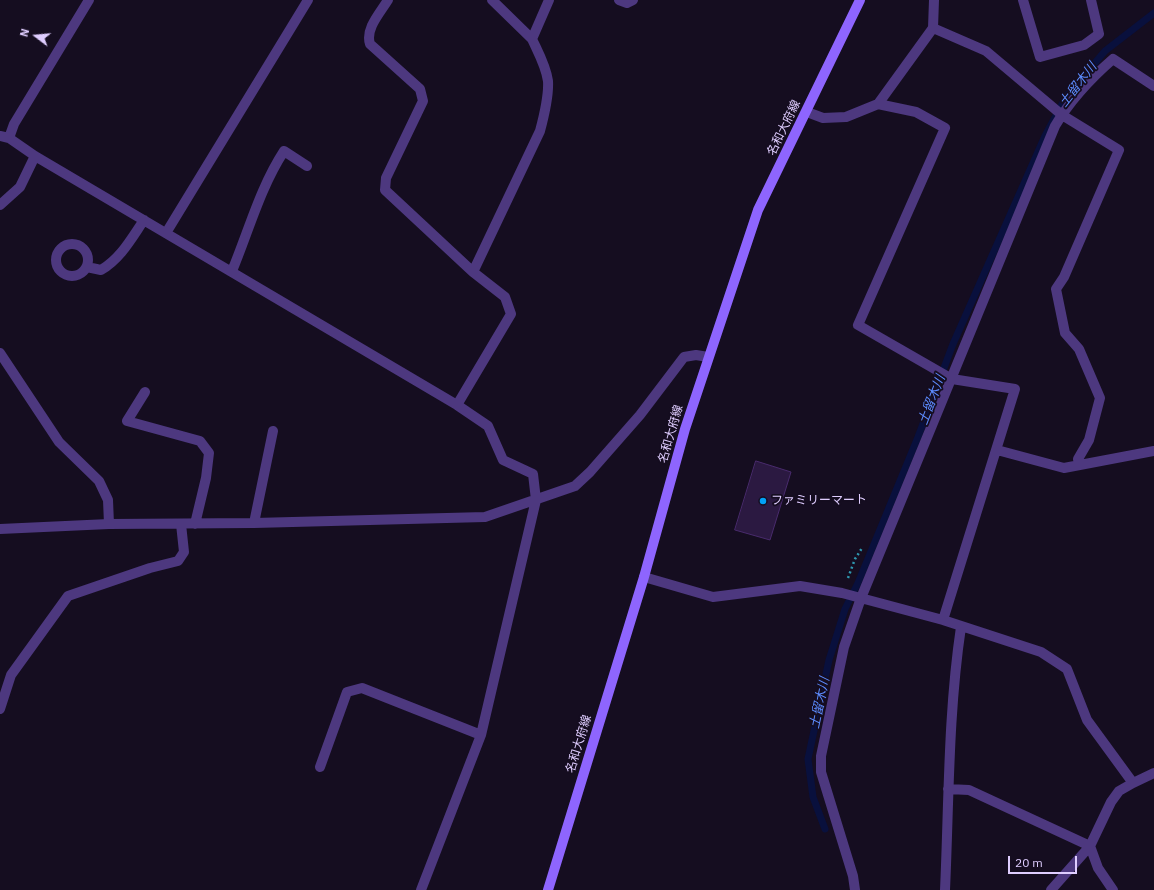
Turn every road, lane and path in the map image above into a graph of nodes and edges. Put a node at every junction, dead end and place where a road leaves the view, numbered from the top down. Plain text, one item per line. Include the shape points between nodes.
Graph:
1 (89, 0) edge
2 (308, 0) edge
3 (388, 0) edge
4 (492, 0) edge
5 (549, 0) edge
6 (618, 0) edge
7 (633, 0) edge
8 (860, 0) edge
9 (934, 0) edge
10 (1023, 0) edge
11 (1091, 0) edge
12 (933, 28) junction
13 (532, 39) junction
14 (1154, 86) edge
15 (878, 104) junction
16 (807, 112) junction
17 (1062, 115) junction
18 (4, 137) edge
19 (35, 156) junction
20 (307, 166) dead end
21 (0, 205) edge
22 (144, 220) junction
23 (166, 233) junction
24 (87, 267) dead end
25 (232, 271) junction
26 (473, 272) junction
27 (0, 353) edge
28 (708, 357) junction
29 (952, 379) junction
30 (145, 392) dead end
31 (457, 405) junction
32 (273, 432) dead end
33 (997, 450) junction
34 (1154, 451) edge
35 (1079, 465) junction
36 (536, 500) junction
37 (254, 523) junction
38 (109, 524) junction
39 (181, 524) junction
40 (195, 524) junction
41 (0, 529) edge
42 (644, 577) junction
43 (858, 597) junction
44 (943, 620) junction
45 (961, 627) junction
46 (0, 709) edge
47 (481, 735) junction
48 (320, 767) dead end
49 (1154, 772) edge
50 (1133, 783) junction
51 (948, 789) junction
52 (1090, 846) junction
53 (421, 890) edge
54 (548, 890) edge
55 (855, 890) edge
56 (945, 890) edge
57 (1051, 890) edge
58 (1113, 890) edge

1 - 18 street
2 - 23 street
3 - 26 street via 367,37 370,44 420,89 423,101 386,178 384,190
4 - 13 street
5 - 13 street
6 - 7 street via 627,3
8 - 16 main road, 名和大府線
9 - 12 street
10 - 11 street via 1040,57 1084,45 1099,34
12 - 15 street
12 - 17 street via 986,52
13 - 26 street via 548,81 540,131
14 - 17 street via 1113,59 1091,78
15 - 16 street via 846,117 823,118
15 - 29 street via 916,112 945,128 858,325
16 - 28 main road, 名和大府線 via 758,210
17 - 29 street via 1052,133
17 - 35 street via 1119,150 1064,277 1056,289 1065,333 1078,349 1100,398 1089,440 1078,459
18 - 19 street
19 - 21 street via 20,187
19 - 22 street
20 - 25 street via 284,151 261,191
22 - 23 street
22 - 24 street via 126,248 112,263 101,270
23 - 25 street
25 - 31 street
26 - 31 street via 505,297 511,314
27 - 38 street via 59,442 99,481 108,500
28 - 36 street via 684,357 640,415 590,472 575,486
28 - 42 main road, 名和大府線
29 - 33 street via 1015,389
29 - 43 street
30 - 40 street via 127,421 200,441 209,453
31 - 36 street via 488,426 503,460 533,474
32 - 37 street
33 - 35 street via 1064,468
33 - 44 street
34 - 35 street
36 - 37 street via 485,517
36 - 47 street
37 - 40 street
38 - 39 street
38 - 41 street
39 - 40 street
39 - 46 street via 184,552 178,561 68,596 11,675
42 - 43 street via 713,597 800,586
42 - 54 main road, 名和大府線
43 - 44 street
43 - 55 street via 844,647 821,756 821,772
44 - 45 street
45 - 50 street via 1041,652 1067,669 1087,720
45 - 51 street
47 - 48 street via 362,688 347,692
47 - 53 street
49 - 50 street
50 - 52 street via 1119,791 1111,802
51 - 52 street via 969,790
51 - 56 street
52 - 57 street
52 - 58 street via 1098,868

